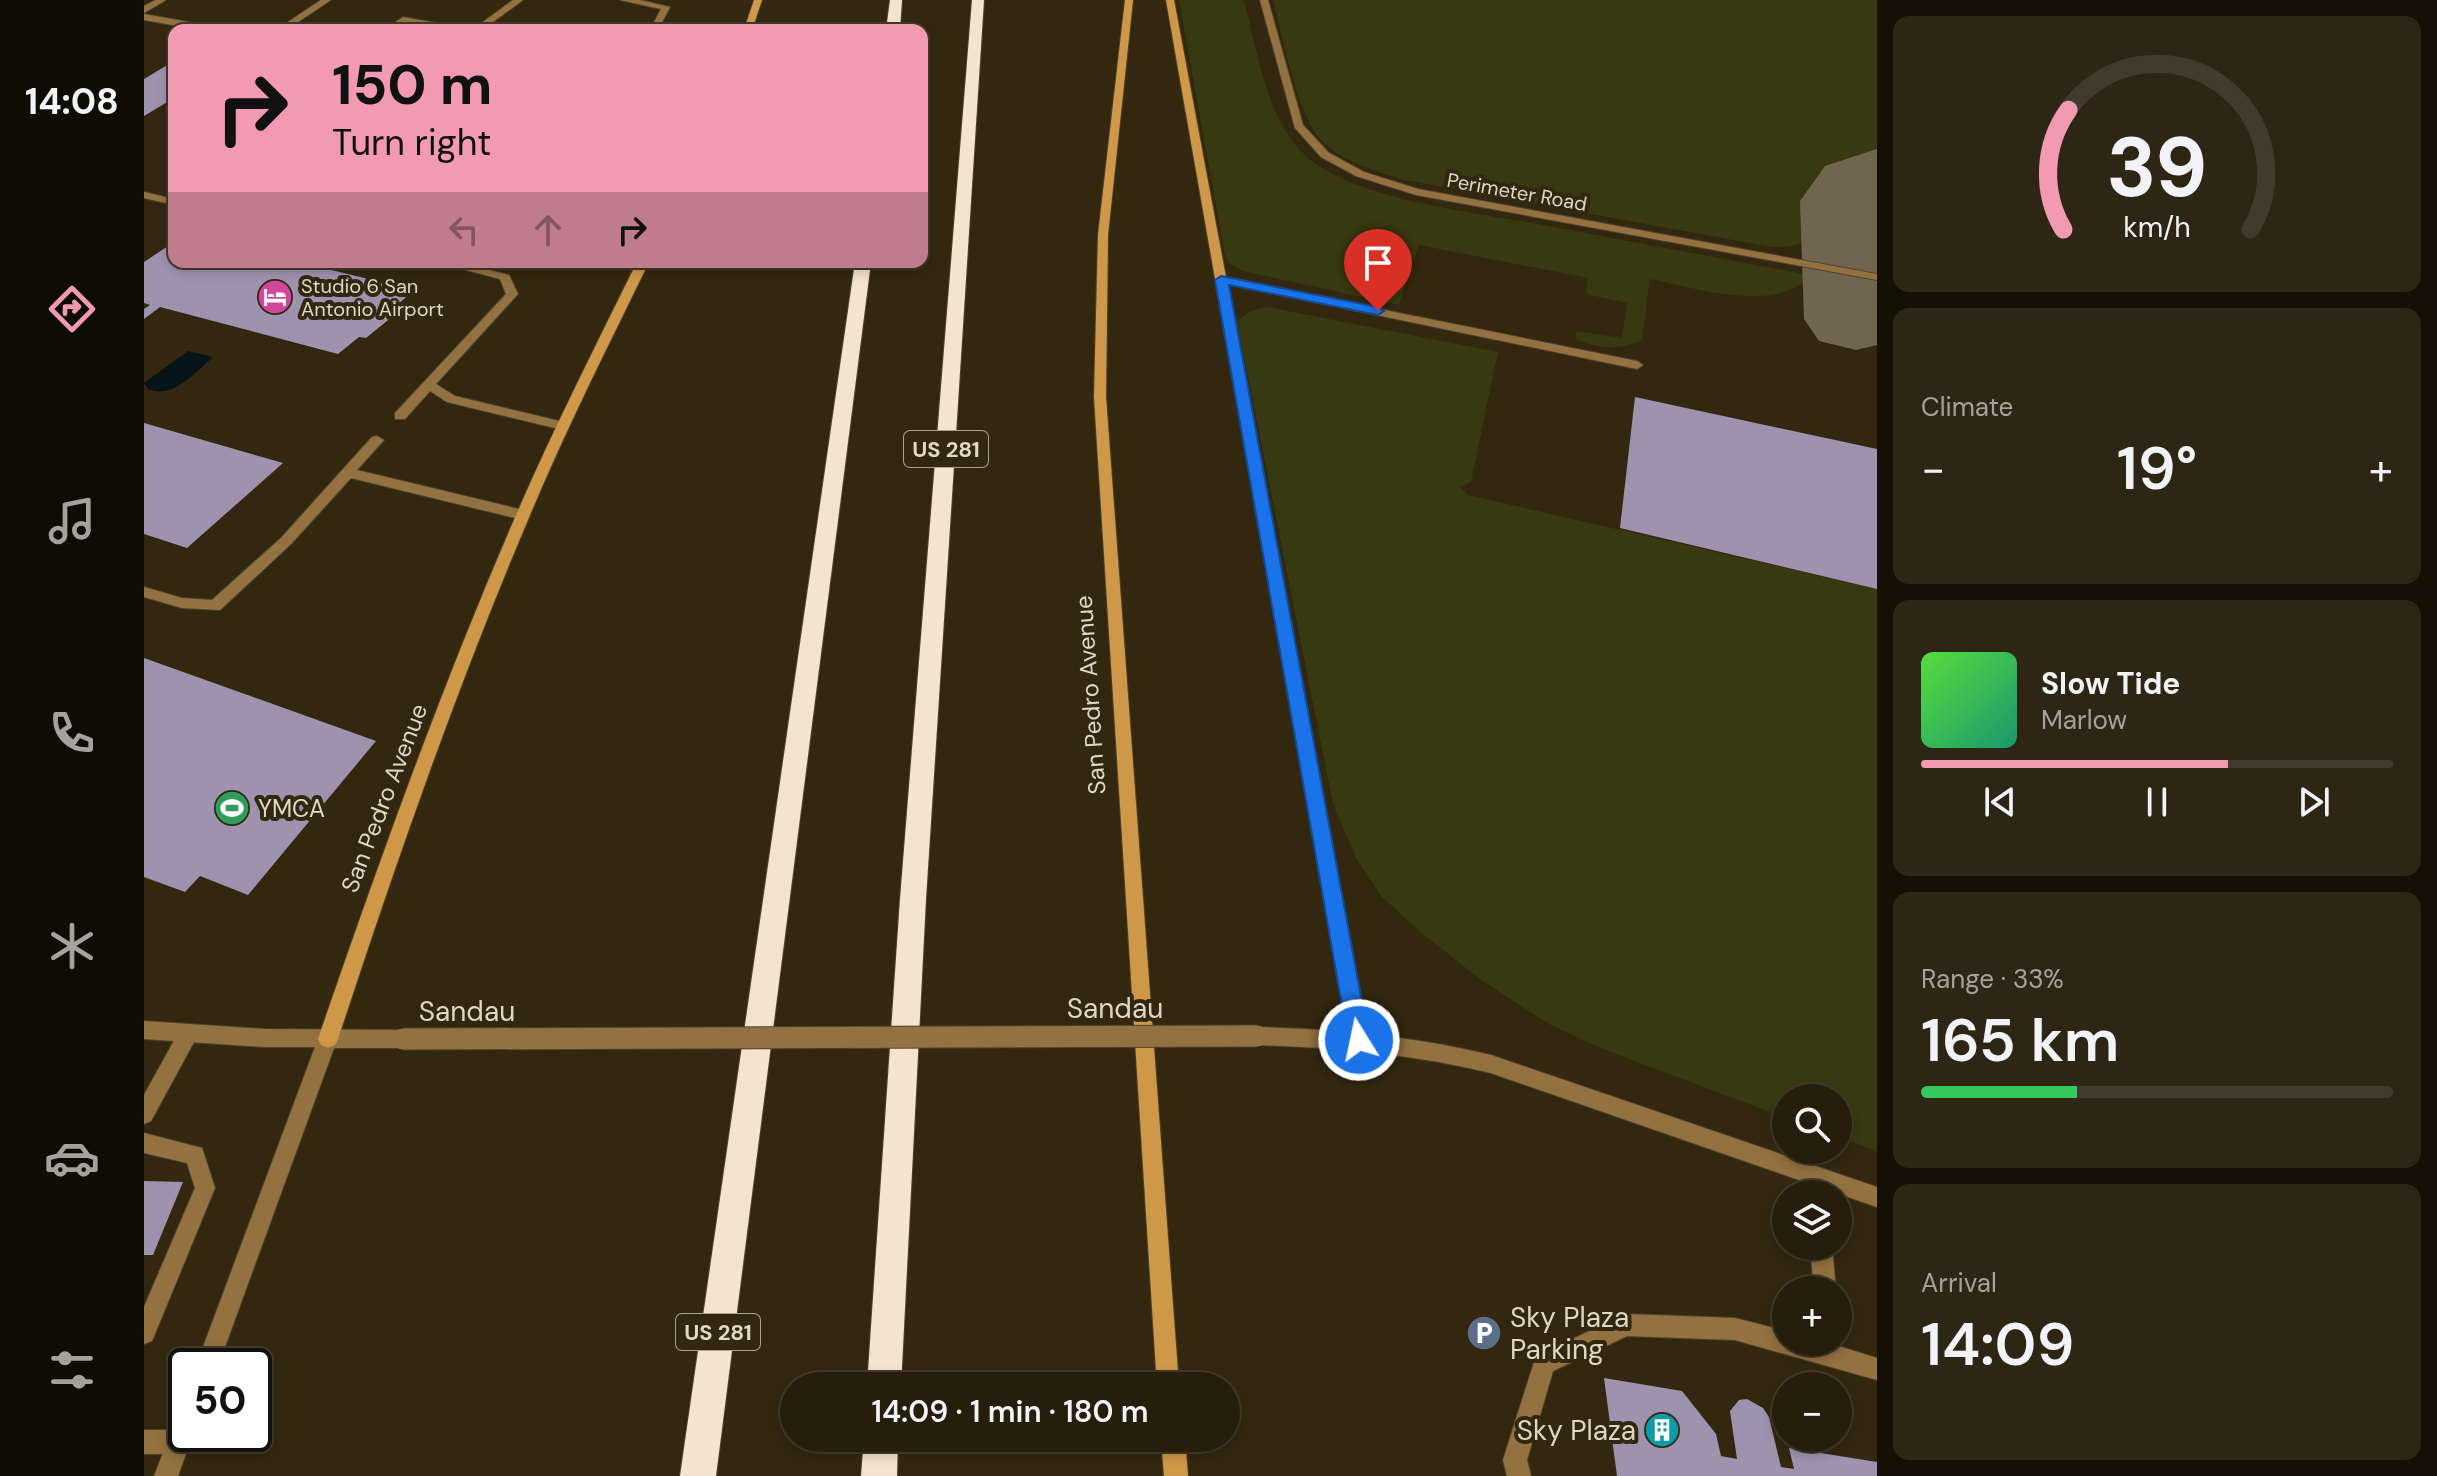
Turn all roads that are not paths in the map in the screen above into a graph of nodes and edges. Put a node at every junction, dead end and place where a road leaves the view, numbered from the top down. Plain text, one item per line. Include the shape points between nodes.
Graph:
1 (162, 0) edge
2 (327, 0) edge
3 (519, 0) edge
4 (624, 0) edge
5 (758, 0) edge
6 (896, 0) edge
7 (978, 0) edge
8 (1129, 0) edge
9 (1170, 0) edge
10 (1264, 0) edge
11 (144, 10) edge
12 (144, 17) edge
13 (183, 24) edge
14 (289, 24) edge
15 (397, 24) edge
16 (425, 24) edge
17 (485, 24) edge
18 (657, 24) edge
19 (750, 24) edge
20 (894, 24) edge
21 (144, 195) edge
22 (168, 201) edge
23 (467, 268) edge
24 (640, 268) edge
25 (862, 268) edge
26 (1877, 277) edge
27 (1221, 280) junction
28 (1637, 365) dead end
29 (428, 384) junction
30 (400, 416) dead end
31 (563, 426) junction
32 (377, 440) dead end
33 (346, 472) junction
34 (523, 515) junction
35 (144, 592) edge
36 (144, 1030) edge
37 (188, 1034) junction
38 (328, 1039) junction
39 (1359, 1040) junction
40 (144, 1114) edge
41 (144, 1143) edge
42 (1803, 1180) edge
43 (1852, 1192) edge
44 (1877, 1197) edge
45 (144, 1333) edge
46 (1772, 1338) edge
47 (214, 1348) edge
48 (1849, 1356) edge
49 (1877, 1369) edge
50 (885, 1372) edge
51 (1167, 1372) edge
52 (168, 1436) edge
53 (144, 1442) edge
54 (175, 1452) edge
55 (880, 1452) edge
56 (1174, 1452) edge
57 (166, 1476) edge
58 (698, 1476) edge
59 (879, 1476) edge
60 (1176, 1476) edge
61 (1519, 1476) edge

1 - 11 street
2 - 14 street
3 - 17 street
4 - 18 street via 666,7
5 - 19 main road
6 - 20 highway
7 - 50 highway, US 281
8 - 51 main road, San Pedro Avenue via 1103,235 1100,397
9 - 27 main road
10 - 26 street, Perimeter Road via 1298,126 1325,155 1360,174 1416,192
12 - 13 street
15 - 16 street
21 - 22 street
23 - 29 street via 505,277 512,294
24 - 31 main road, San Pedro Avenue
25 - 58 highway, US 281
27 - 28 street
27 - 39 main road
29 - 30 street
29 - 31 street via 451,399
31 - 34 main road, San Pedro Avenue
32 - 33 street
33 - 34 street
33 - 35 street via 286,541 215,606
34 - 38 main road, San Pedro Avenue via 366,925
36 - 37 street, Sandau
37 - 38 street, Sandau
37 - 40 street
38 - 39 street, Sandau, bridge
38 - 47 street, San Pedro Avenue
39 - 42 street, Sandau via 1491,1064
41 - 45 street via 195,1155 205,1188
43 - 44 street, Sandau
46 - 61 street via 1735,1329 1626,1325 1544,1364 1515,1460
48 - 49 street
52 - 53 street
54 - 57 street
55 - 59 highway
56 - 60 main road

